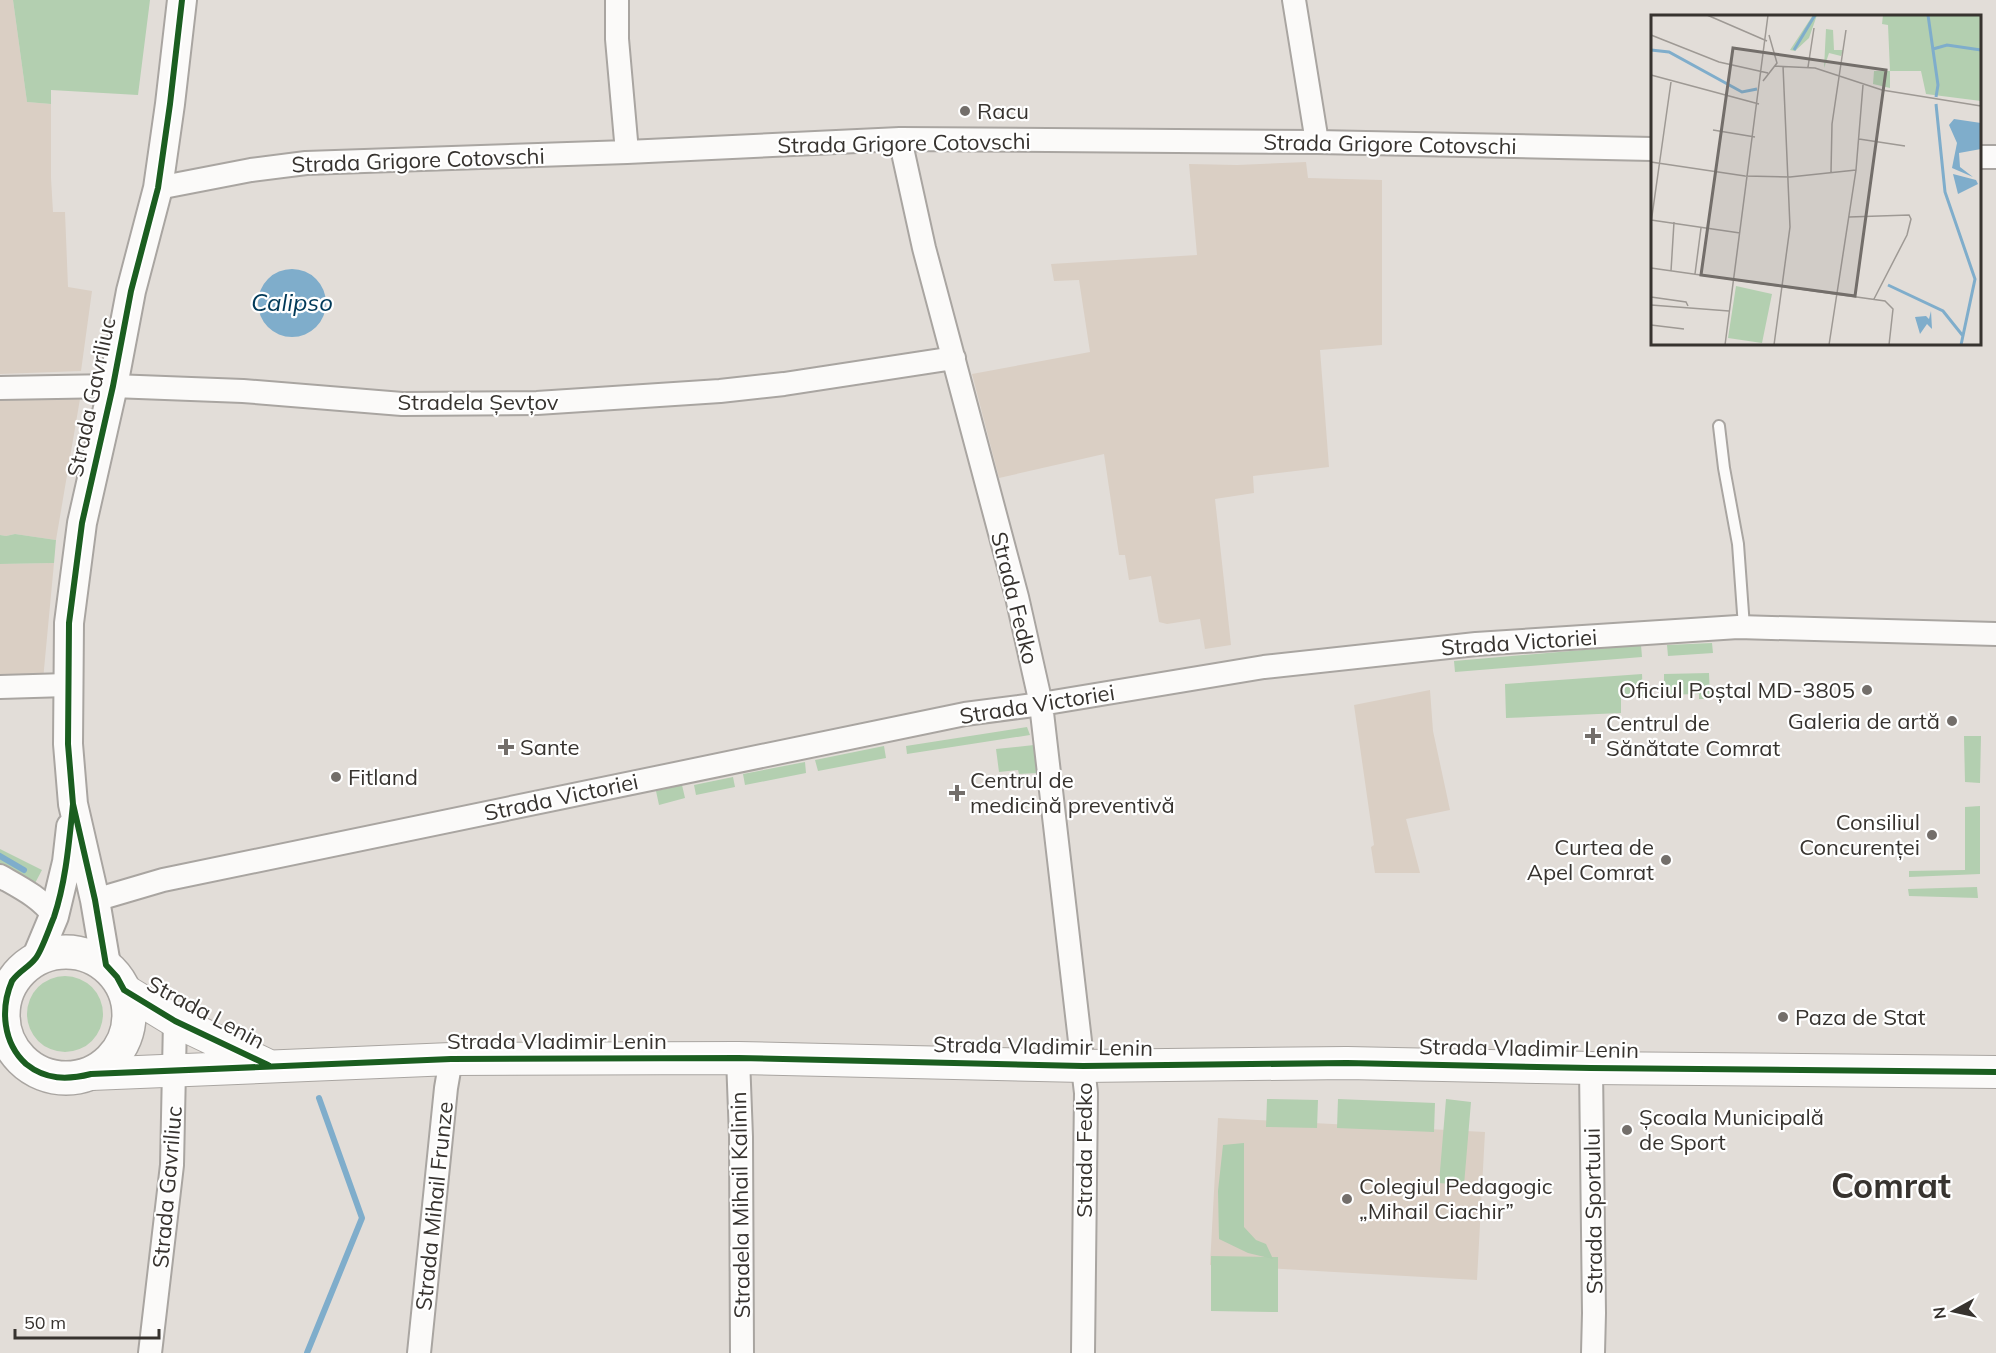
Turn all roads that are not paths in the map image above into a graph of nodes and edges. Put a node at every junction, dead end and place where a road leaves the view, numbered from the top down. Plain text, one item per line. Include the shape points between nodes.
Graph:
1 (182, 0) edge
2 (617, 0) edge
3 (1294, 0) edge
4 (900, 139) junction
5 (1317, 142) junction
6 (1651, 149) edge
7 (627, 152) junction
8 (1981, 156) edge
9 (1996, 157) edge
10 (158, 188) junction
11 (954, 358) junction
12 (113, 386) junction
13 (0, 388) edge
14 (1719, 426) dead end
15 (1744, 627) junction
16 (1996, 633) edge
17 (67, 685) junction
18 (0, 687) edge
19 (1041, 704) junction
20 (73, 804) junction
21 (0, 876) edge
22 (95, 900) junction
23 (54, 916) junction
24 (36, 959) junction
25 (115, 977) junction
26 (3, 995) edge
27 (175, 1021) junction
28 (738, 1058) junction
29 (451, 1059) junction
30 (271, 1066) junction
31 (1083, 1066) junction
32 (1591, 1068) junction
33 (34, 1070) junction
34 (174, 1070) junction
35 (0, 1072) edge
36 (1996, 1072) edge
37 (91, 1074) junction
38 (150, 1353) edge
39 (419, 1353) edge
40 (742, 1353) edge
41 (1083, 1353) edge
42 (1593, 1353) edge

1 - 10 street, Strada Gavriliuc
2 - 7 street via 617,50
3 - 5 street
4 - 5 street, Strada Grigore Cotovschi
4 - 7 street, Strada Grigore Cotovschi
4 - 11 street, Strada Fedko
5 - 6 street, Strada Grigore Cotovschi
7 - 10 street, Strada Grigore Cotovschi via 306,163
8 - 9 street
10 - 12 street, Strada Gavriliuc via 131,291
11 - 12 street, Stradela Șevțov via 720,391 537,403 402,404 243,391
11 - 19 street, Strada Fedko
12 - 13 street, Stradela Șevțov
12 - 17 street, Strada Gavriliuc via 82,523 69,623
14 - 15 lane via 1737,544
15 - 16 street, Strada Victoriei
15 - 19 street, Strada Victoriei via 1464,645 1264,668
17 - 18 street
17 - 20 street, Strada Gavriliuc
19 - 22 street, Strada Victoriei via 965,714 163,879
19 - 31 street, Strada Fedko
20 - 22 street, Strada Gavriliuc
20 - 23 street, Strada Gavriliuc via 67,862
21 - 23 street via 34,895
22 - 25 street, Strada Gavriliuc
23 - 24 street, Strada Gavriliuc
24 - 25 main road via 53,952 72,951 90,956
24 - 26 main road via 23,968
25 - 27 main road, Strada Lenin
25 - 37 main road via 129,1009 128,1029 121,1048
26 - 33 main road via 6,1037 17,1056
27 - 30 main road, Strada Lenin
27 - 34 street, Strada Gavriliuc
28 - 29 main road, Strada Vladimir Lenin
28 - 31 main road, Strada Vladimir Lenin
28 - 40 street, Stradela Mihail Kalinin
29 - 30 main road, Strada Vladimir Lenin
29 - 39 street, Strada Mihail Frunze
30 - 34 main road, Strada Vladimir Lenin
31 - 32 main road, Strada Vladimir Lenin via 1347,1063
31 - 41 street, Strada Fedko via 1086,1093
32 - 36 main road, Strada Vladimir Lenin
32 - 42 street, Strada Sportului
33 - 35 main road
33 - 37 main road via 72,1079
34 - 37 main road, Strada Vladimir Lenin
34 - 38 street, Strada Gavriliuc via 172,1165

